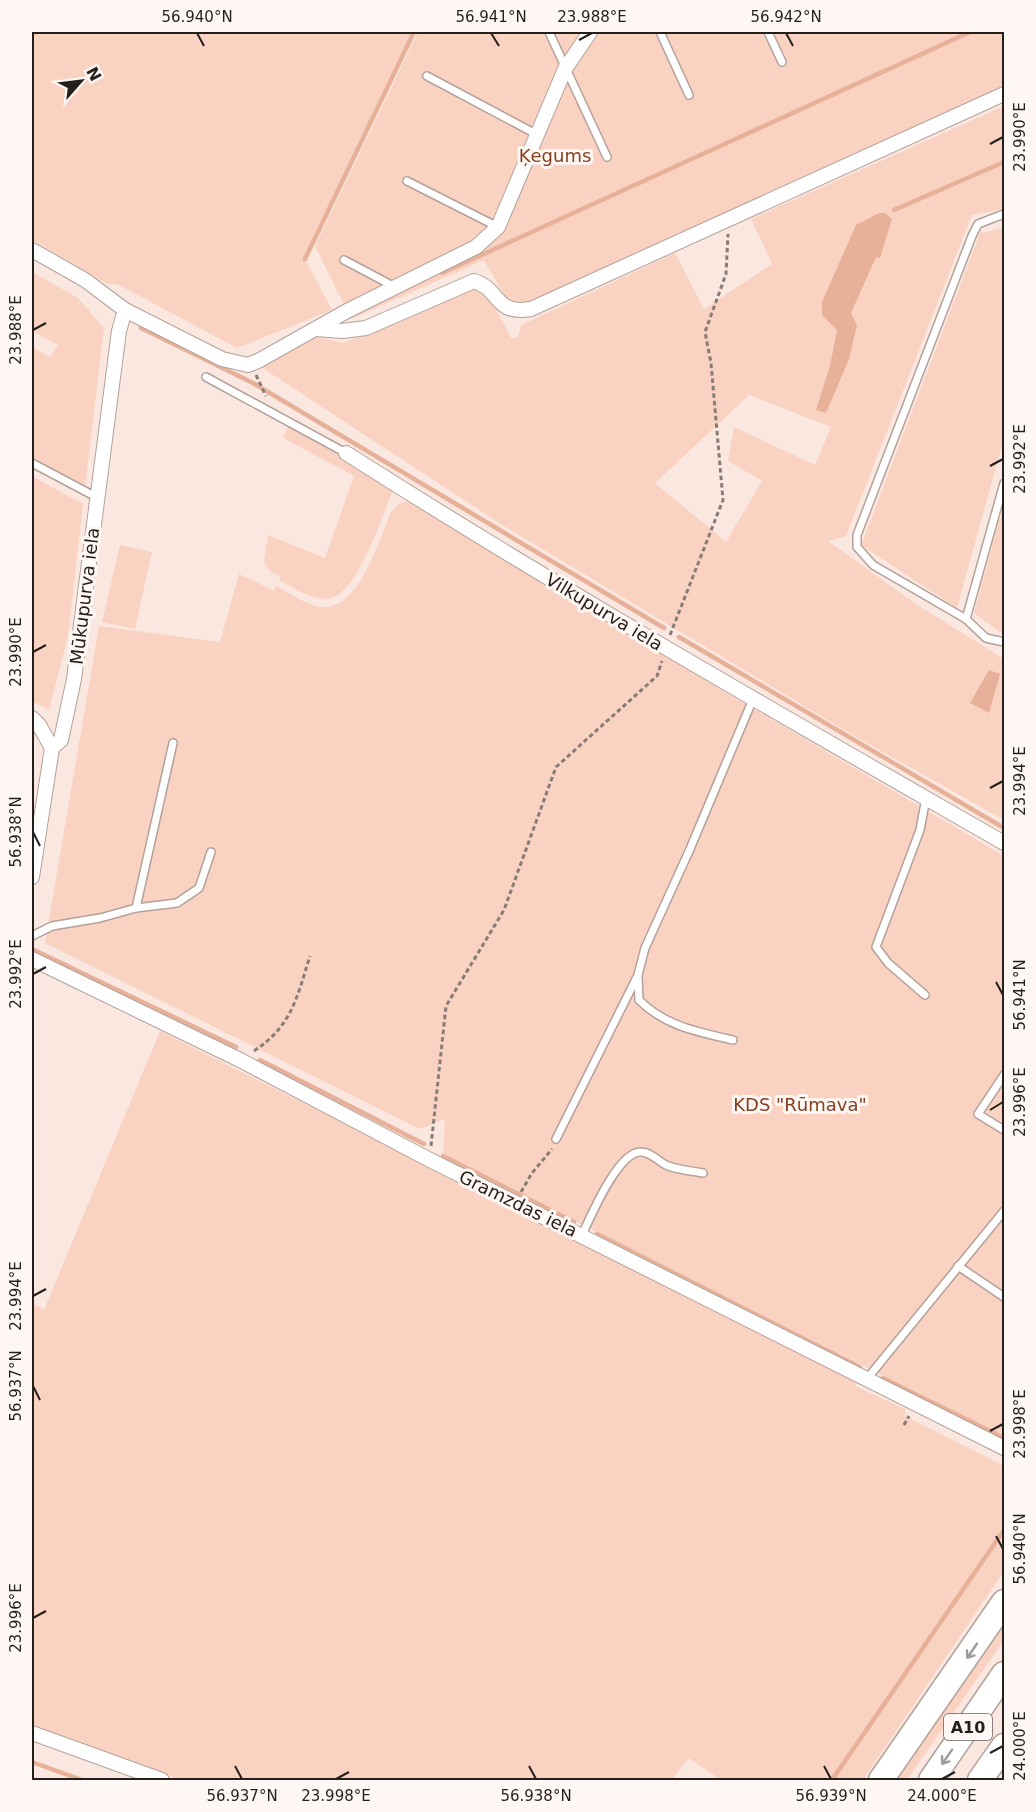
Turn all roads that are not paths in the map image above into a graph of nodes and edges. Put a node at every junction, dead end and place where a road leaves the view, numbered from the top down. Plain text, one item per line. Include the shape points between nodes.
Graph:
1 (549, 32) edge
2 (590, 32) edge
3 (660, 32) edge
4 (768, 32) edge
5 (782, 62) dead end
6 (565, 69) junction
7 (427, 76) dead end
8 (1005, 94) edge
9 (689, 95) dead end
10 (536, 134) junction
11 (607, 157) dead end
12 (407, 182) dead end
13 (1005, 214) edge
14 (498, 227) junction
15 (32, 250) edge
16 (344, 260) dead end
17 (395, 287) junction
18 (125, 310) junction
19 (316, 329) junction
20 (206, 377) dead end
21 (346, 453) joint
22 (32, 463) edge
23 (1005, 483) edge
24 (98, 498) junction
25 (966, 619) junction
26 (1005, 642) edge
27 (753, 699) junction
28 (32, 718) edge
29 (173, 743) dead end
30 (52, 748) junction
31 (926, 798) junction
32 (1005, 843) edge
33 (211, 852) dead end
34 (32, 877) edge
35 (136, 908) junction
36 (32, 936) edge
37 (32, 959) edge
38 (638, 975) junction
39 (925, 995) dead end
40 (733, 1040) dead end
41 (1005, 1075) edge
42 (1005, 1130) edge
43 (556, 1139) road end
44 (703, 1173) dead end
45 (1005, 1211) edge
46 (582, 1235) junction
47 (958, 1266) junction
48 (1005, 1297) edge
49 (866, 1380) junction
50 (1005, 1449) edge
51 (1005, 1602) edge
52 (1005, 1674) edge
53 (32, 1733) edge
54 (1005, 1746) edge
55 (162, 1780) edge
56 (881, 1780) edge
57 (931, 1780) edge
58 (980, 1780) edge

1 - 6 lane
2 - 6 street
3 - 9 lane
4 - 5 lane
6 - 10 street
6 - 11 lane
7 - 10 lane
8 - 19 street via 531,309 516,312 505,308 483,284 474,281 366,328
10 - 14 street
12 - 14 lane
13 - 25 lane via 978,224 972,236 857,535 857,547 873,565
14 - 17 street via 476,248
15 - 18 street via 85,280
16 - 17 lane
17 - 19 street
18 - 19 street via 222,359 248,365
18 - 24 street, Mūkupurva iela
20 - 21 lane, Vilkupurva iela
21 - 27 street, Vilkupurva iela via 479,538
22 - 24 lane
23 - 25 lane
24 - 30 street, Mūkupurva iela via 74,679 61,740
25 - 26 lane via 986,638
27 - 31 street, Vilkupurva iela
27 - 38 lane via 645,948
28 - 30 street
29 - 35 lane
30 - 34 street, Mūkupurva iela
31 - 32 street, Vilkupurva iela
31 - 39 lane via 920,830 876,947 888,963
33 - 35 lane via 199,888 186,899 169,906
35 - 36 lane via 52,926
37 - 46 street, Gramzdas iela via 240,1060
38 - 40 lane via 639,1000 647,1008 674,1026
38 - 43 lane
41 - 42 lane via 978,1114
44 - 46 lane via 668,1166 640,1151 632,1154 624,1159 600,1197
45 - 47 lane
46 - 49 street, Gramzdas iela
47 - 48 lane
47 - 49 lane
49 - 50 street, Gramzdas iela
51 -> 56 highway
52 -> 57 highway, A10
53 - 55 street
54 - 58 highway, A10

